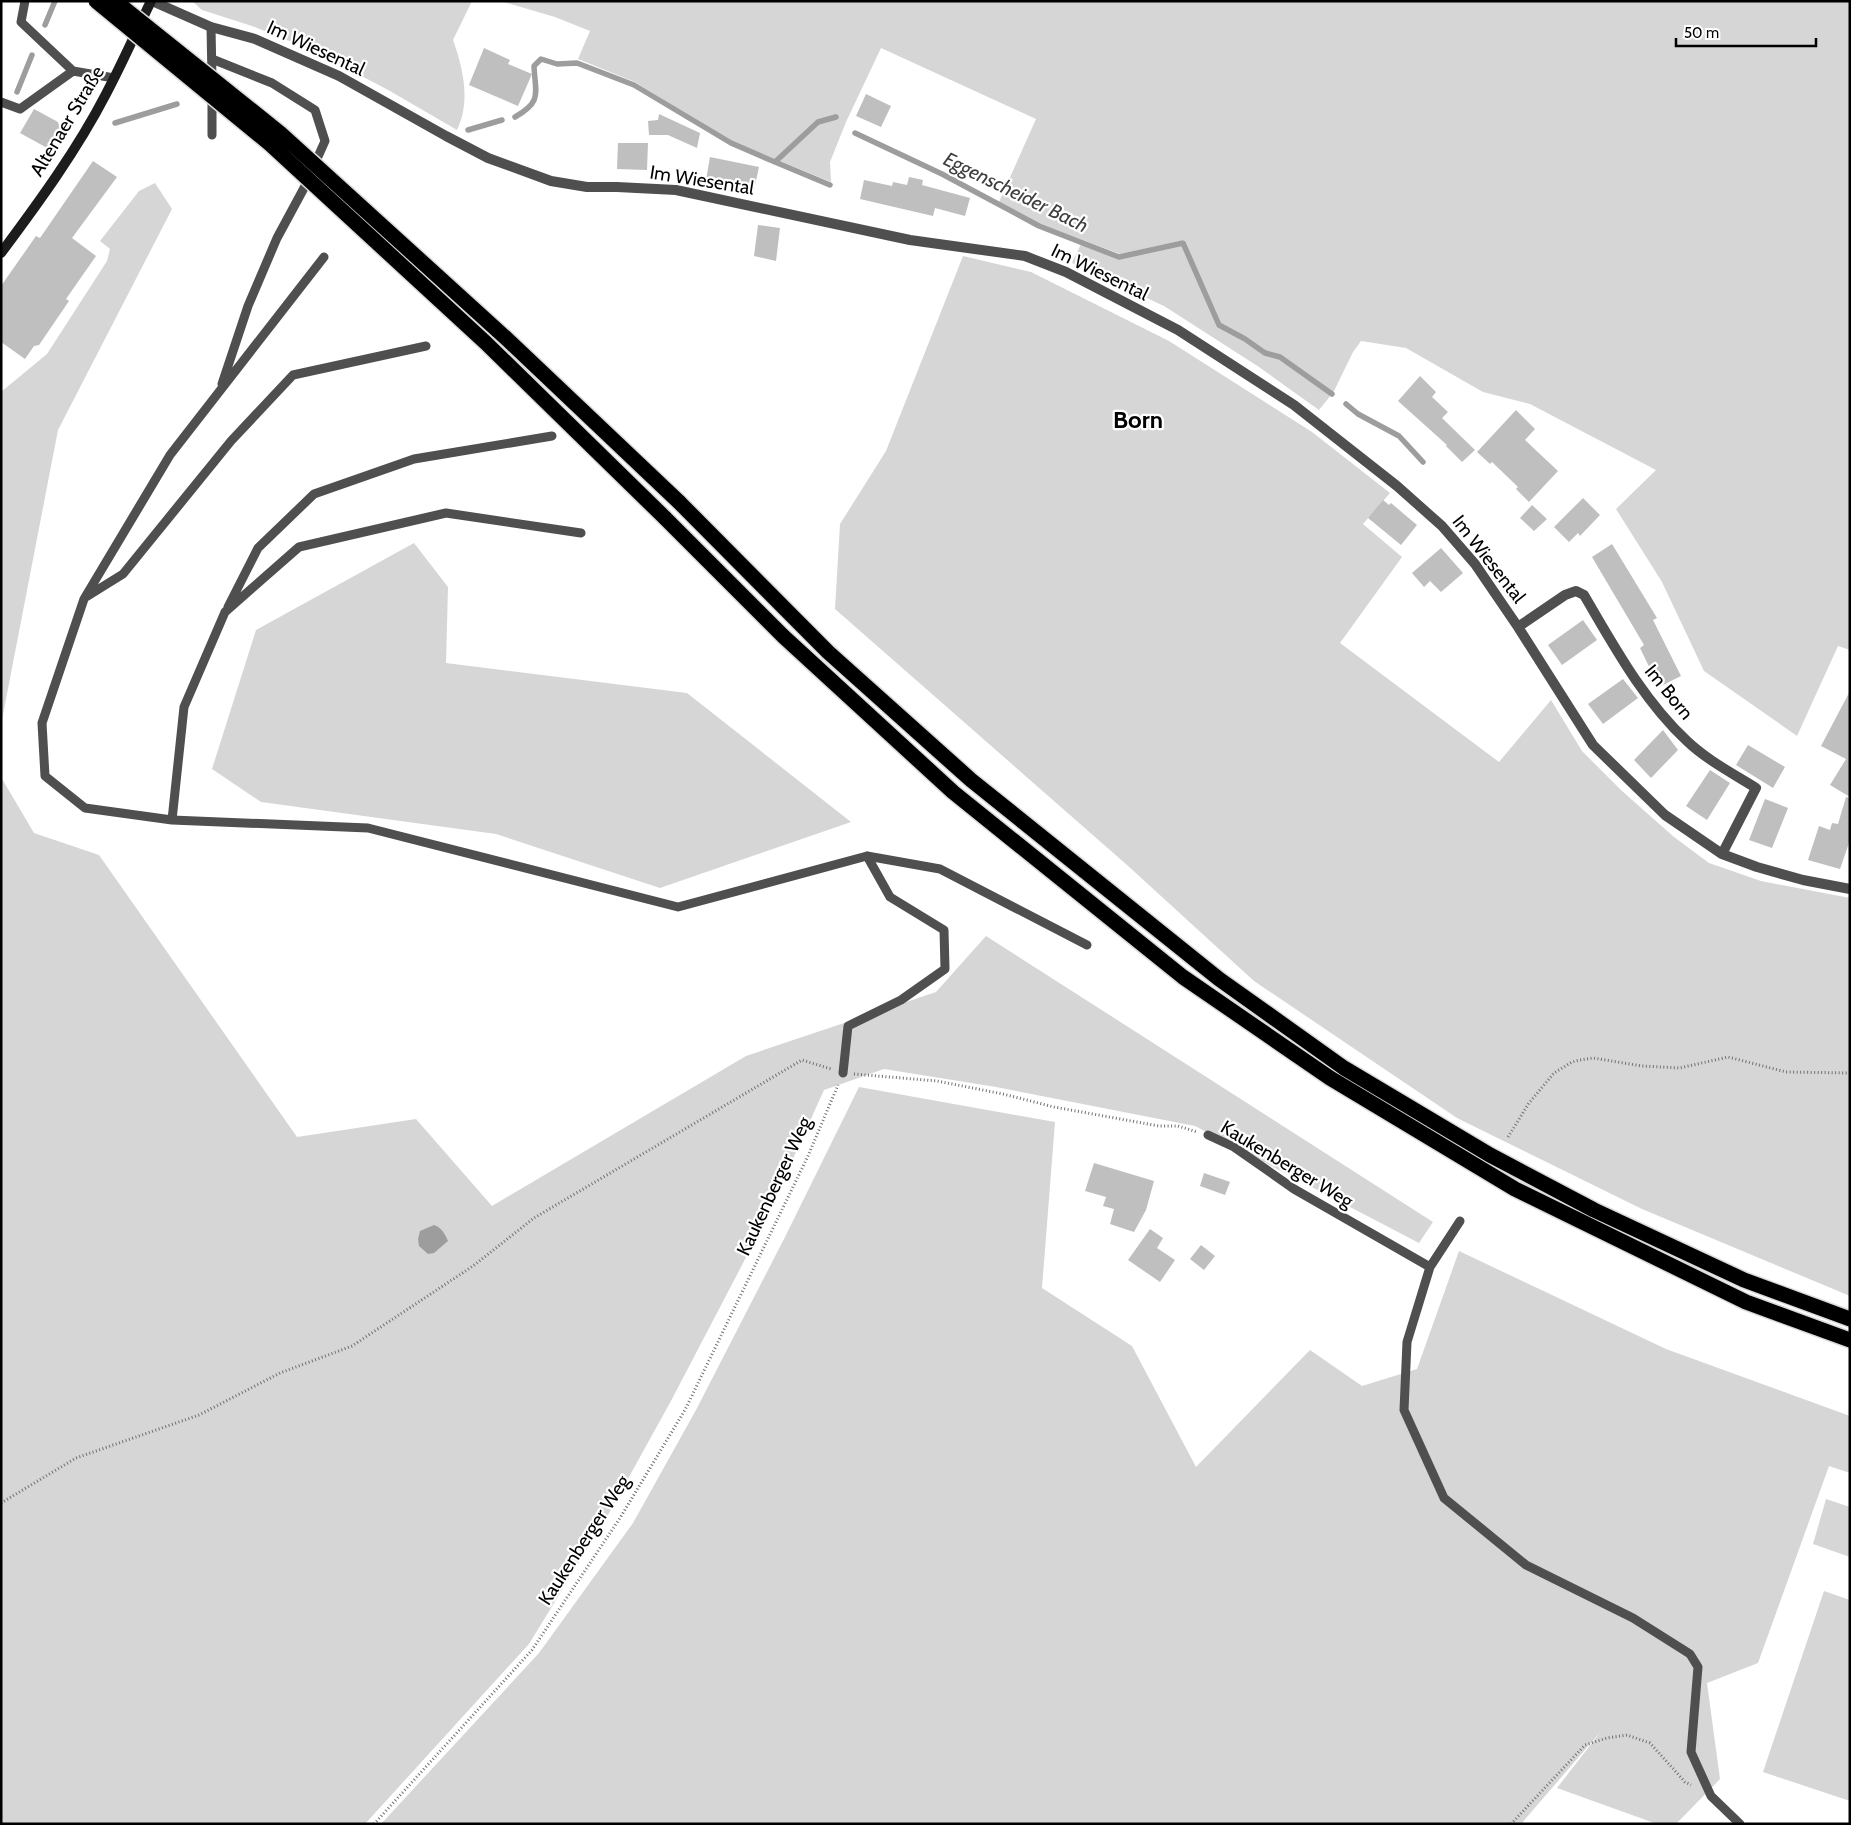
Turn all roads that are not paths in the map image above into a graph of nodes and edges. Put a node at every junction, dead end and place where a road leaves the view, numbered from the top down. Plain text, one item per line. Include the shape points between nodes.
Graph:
1 (25, 1) edge
2 (96, 1) edge
3 (115, 1) edge
4 (151, 1) edge
5 (211, 27) junction
6 (212, 59) junction
7 (73, 71) junction
8 (114, 78) junction
9 (1, 102) edge
10 (212, 135) dead end
11 (1, 253) edge
12 (324, 256) dead end
13 (426, 346) dead end
14 (220, 390) junction
15 (552, 436) dead end
16 (582, 533) dead end
17 (84, 599) junction
18 (225, 612) junction
19 (1518, 627) junction
20 (172, 820) junction
21 (1722, 854) junction
22 (866, 856) junction
23 (1850, 889) edge
24 (1086, 945) dead end
25 (843, 1073) road end
26 (1208, 1135) road end
27 (1460, 1220) dead end
28 (1430, 1267) junction
29 (1850, 1319) edge
30 (1850, 1340) edge
31 (1740, 1824) edge

1 - 7 lane via 20,22
2 - 30 highway, bridge via 270,144 486,343 783,636 953,792 1182,976 1330,1078 1515,1189 1746,1302
3 - 29 highway, bridge via 280,133 508,340 679,502 828,652 971,780 1219,979 1344,1068 1490,1155 1594,1210 1744,1280
4 - 5 street, Im Wiesental
4 - 8 main road, Altenaer Straße
5 - 6 lane
5 - 19 street, Im Wiesental via 256,39 339,76 488,158 551,181 587,187 676,190 910,240 1025,256 1066,272 1178,330 1294,405 1334,436 1442,526 1475,564
6 - 10 lane
6 - 14 lane via 272,83 315,110 325,141 248,306
7 - 8 lane
7 - 9 lane via 20,108
8 - 11 main road, Altenaer Straße via 82,138
12 - 14 lane
13 - 17 lane via 293,374 231,441 123,574
14 - 17 lane via 170,455
15 - 18 lane via 414,459 314,494 258,548
16 - 18 lane via 446,513 299,547
17 - 20 lane via 42,723 45,776 85,808
18 - 20 lane via 184,707
19 - 21 street, Im Wiesental via 1593,745 1665,815
19 - 21 street, Im Born via 1565,594 1576,590 1584,595 1632,674 1671,725 1715,763 1756,788
20 - 22 lane via 368,828 678,907
21 - 23 street, Im Wiesental via 1803,880
22 - 24 lane via 940,869
22 - 25 lane via 890,897 944,930 945,969 901,1000 848,1026
26 - 28 lane, Kaukenberger Weg via 1234,1147 1294,1189
27 - 28 lane
28 - 31 lane via 1407,1342 1404,1410 1444,1498 1526,1565 1633,1618 1690,1654 1698,1667 1691,1752 1711,1796

